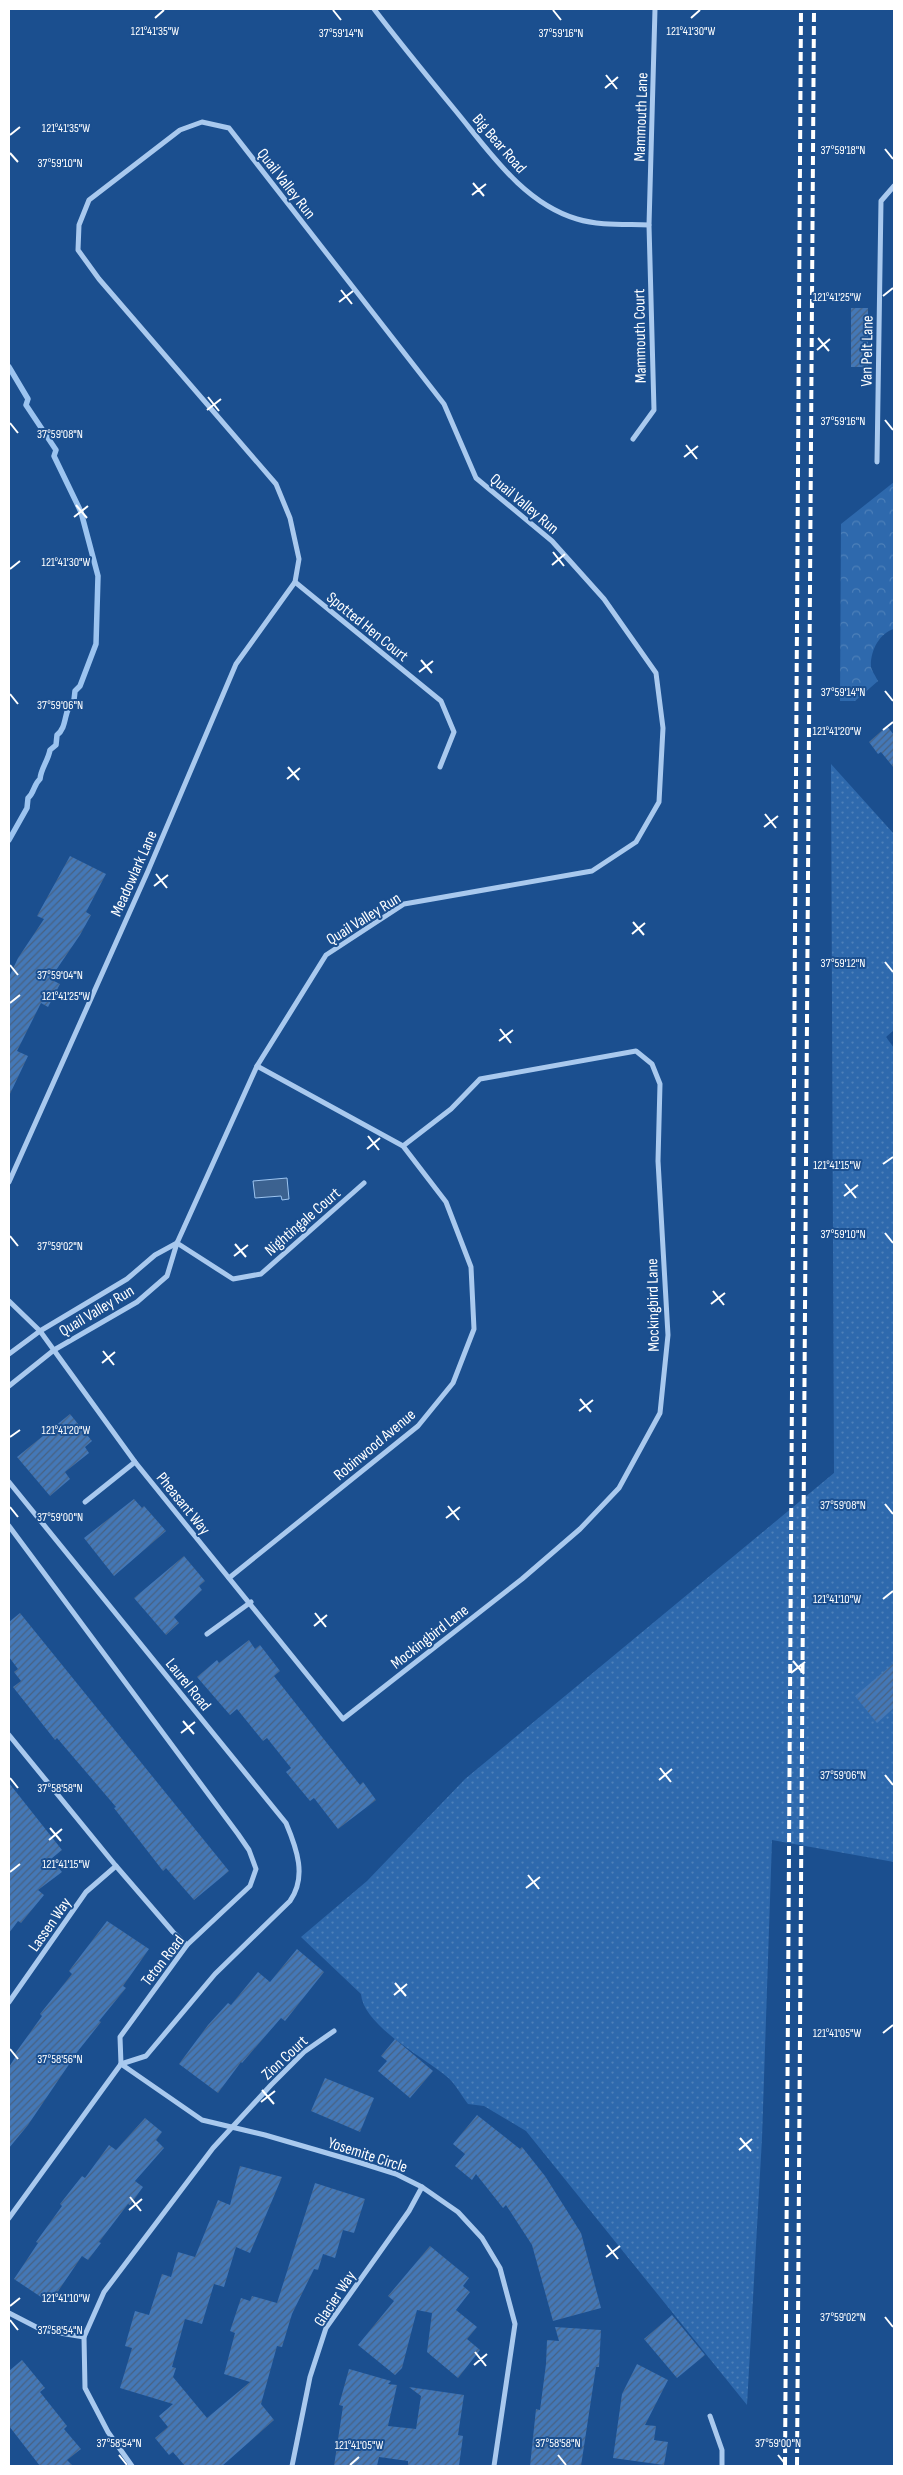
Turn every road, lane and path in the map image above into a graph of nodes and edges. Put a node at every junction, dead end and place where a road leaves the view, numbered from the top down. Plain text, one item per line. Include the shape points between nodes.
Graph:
1 (374, 9) edge
2 (656, 9) edge
3 (894, 186) edge
4 (649, 225) junction
5 (634, 439) dead end
6 (877, 462) dead end
7 (295, 582) junction
8 (440, 767) dead end
9 (257, 1066) junction
10 (403, 1146) junction
11 (9, 1182) edge
12 (364, 1183) dead end
13 (177, 1242) junction
14 (9, 1301) edge
15 (40, 1331) junction
16 (54, 1350) junction
17 (9, 1354) edge
18 (9, 1386) edge
19 (135, 1462) junction
20 (9, 1482) edge
21 (85, 1502) dead end
22 (9, 1526) edge
23 (229, 1578) junction
24 (251, 1602) junction
25 (207, 1634) dead end
26 (343, 1719) joint
27 (9, 1734) edge
28 (116, 1866) junction
29 (187, 1945) junction
30 (9, 2002) edge
31 (334, 2031) dead end
32 (122, 2064) junction
33 (233, 2127) junction
34 (422, 2186) junction
35 (9, 2218) edge
36 (9, 2313) edge
37 (84, 2337) junction
38 (710, 2416) dead end
39 (132, 2466) edge
40 (292, 2466) edge
41 (494, 2466) edge
42 (722, 2466) edge

1 - 4 street, Big Bear Road via 513,180 542,202 577,219 605,224
2 - 4 street, Mammouth Lane
3 - 6 street, Van Pelt Lane via 881,201
4 - 5 street, Mammouth Court via 654,410
7 - 8 street, Spotted Hen Court via 441,701 454,732
7 - 9 street, Quail Valley Run via 299,559 290,518 276,484 99,280 78,250 79,225 89,200 180,130 202,122 229,128 444,404 476,478 552,542 604,599 656,673 663,728 659,802 636,842 592,871 404,904 326,955
7 - 11 street, Meadowlark Lane via 236,664
9 - 10 street, Robinwood Avenue
9 - 13 street, Quail Valley Run
10 - 23 street, Robinwood Avenue via 446,1202 471,1267 474,1329 453,1384 418,1426
10 - 26 street, Mockingbird Lane via 451,1109 480,1080 636,1050 652,1064 660,1084 658,1161 667,1345 660,1413 619,1488 580,1529 522,1579
12 - 13 street, Nightingale Court via 261,1274 233,1279
13 - 15 street, Quail Valley Run via 154,1255 127,1279
13 - 16 street, Quail Valley Run via 167,1276 137,1302
14 - 15 street, Pheasant Way
15 - 16 street, Pheasant Way
15 - 17 street, Quail Valley Run
16 - 18 street, Quail Valley Run
16 - 19 street, Pheasant Way
19 - 21 street
19 - 23 street, Pheasant Way
20 - 32 street, Laurel Road via 286,1823 295,1845 300,1875 298,1890 290,1901 215,1974 146,2056
22 - 29 street, Teton Road via 249,1850 256,1868 250,1886
23 - 24 street, Pheasant Way
24 - 25 street
24 - 26 street, Pheasant Way
27 - 28 street
28 - 29 street
28 - 30 street, Lassen Way via 86,1892
29 - 32 street, Teton Road via 120,2037
31 - 33 street, Zion Court via 304,2052
32 - 33 street, Yosemite Circle via 202,2120
32 - 35 street
33 - 34 street, Yosemite Circle via 387,2171
33 - 37 street via 213,2148 104,2292
34 - 40 street, Glacier Way via 410,2212 326,2328 310,2377
34 - 41 street, Yosemite Circle via 458,2212 482,2238 500,2268 515,2324
36 - 37 street via 42,2330
37 - 39 street via 85,2388 108,2432
38 - 42 street via 722,2450

